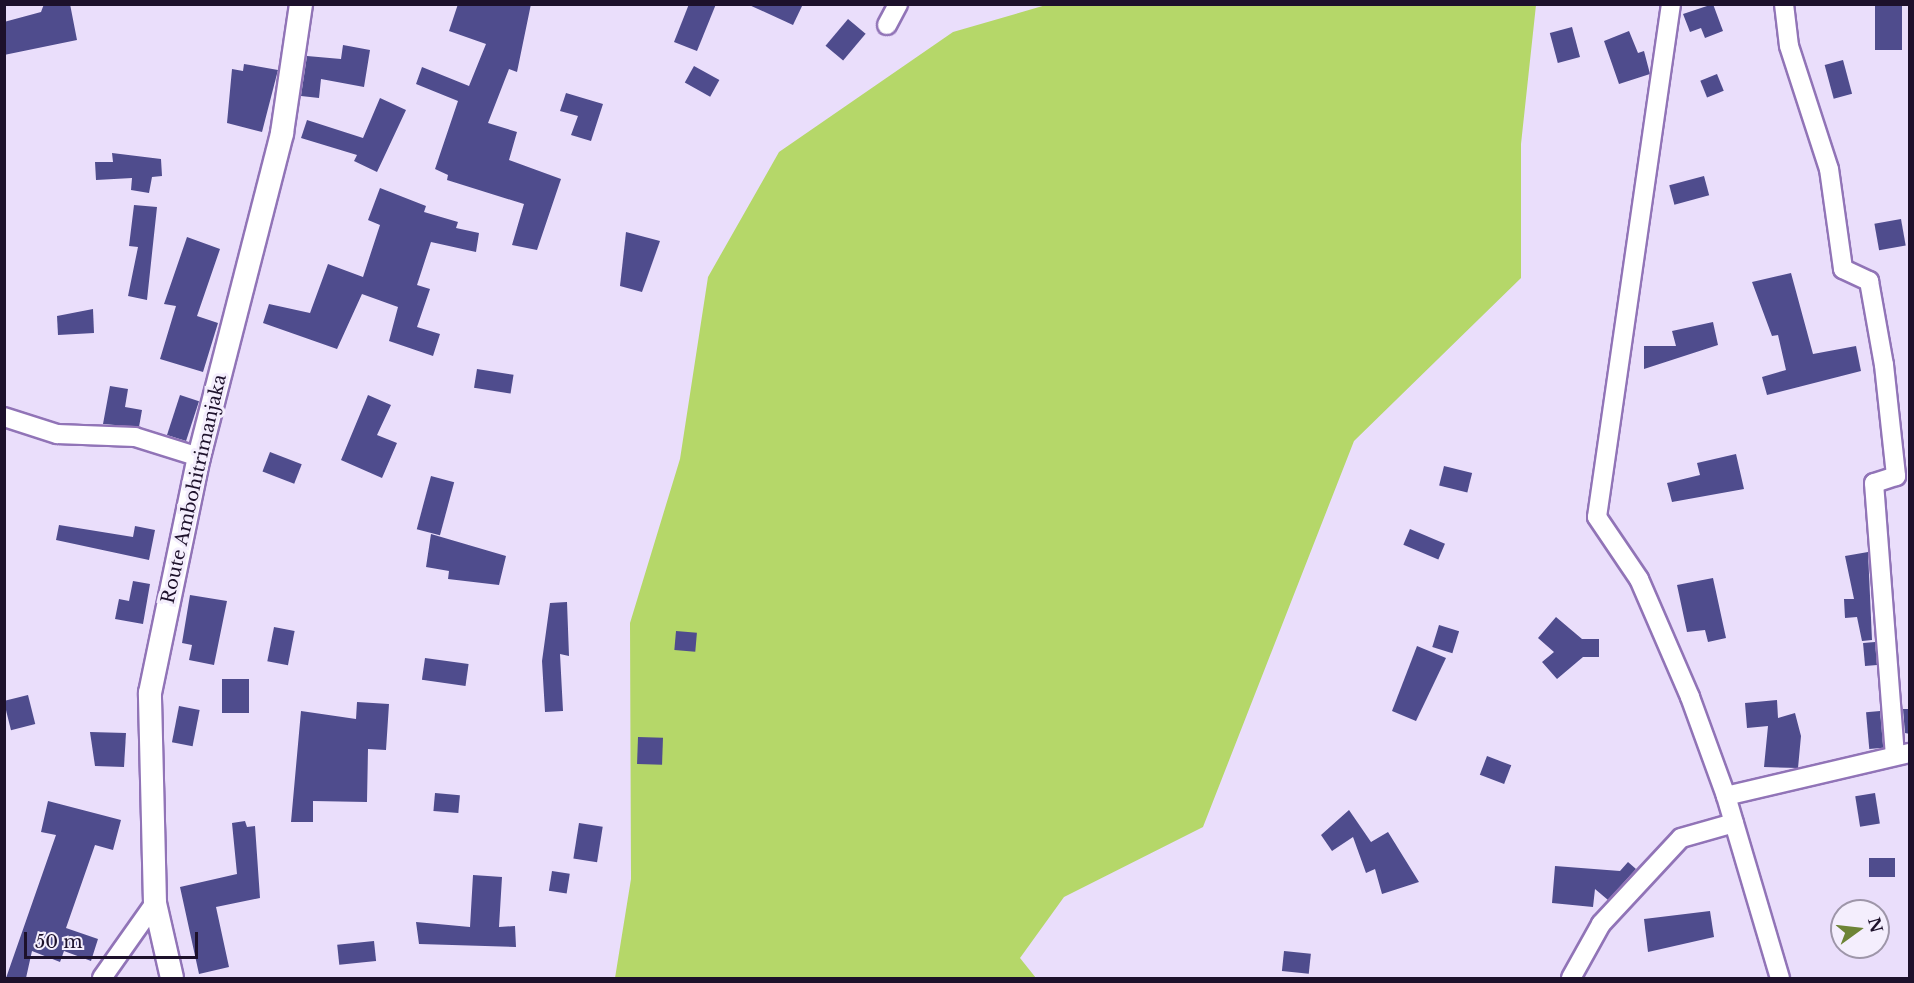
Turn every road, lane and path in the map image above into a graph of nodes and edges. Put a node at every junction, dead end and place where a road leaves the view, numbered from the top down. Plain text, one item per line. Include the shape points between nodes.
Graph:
1 (301, 4) edge
2 (898, 4) edge
3 (1671, 4) edge
4 (1784, 4) edge
5 (887, 25) dead end
6 (4, 417) edge
7 (198, 457) junction
8 (1902, 753) edge
9 (1726, 796) junction
10 (1734, 823) junction
11 (155, 903) junction
12 (102, 978) edge
13 (172, 978) edge
14 (1571, 978) edge
15 (1780, 978) edge

1 - 7 street, Route Ambohitrimanjaka via 282,132
2 - 5 street
3 - 9 street via 1597,517 1639,579
4 - 8 street via 1789,46 1829,169 1843,269 1869,281 1884,365 1896,476 1874,483
6 - 7 street via 57,434 135,437
7 - 11 street, Route Ambohitrimanjaka via 150,693
8 - 9 street
9 - 10 street
10 - 14 street via 1681,838 1600,924
10 - 15 street
11 - 12 street
11 - 13 street, Route Ambohitrimanjaka

